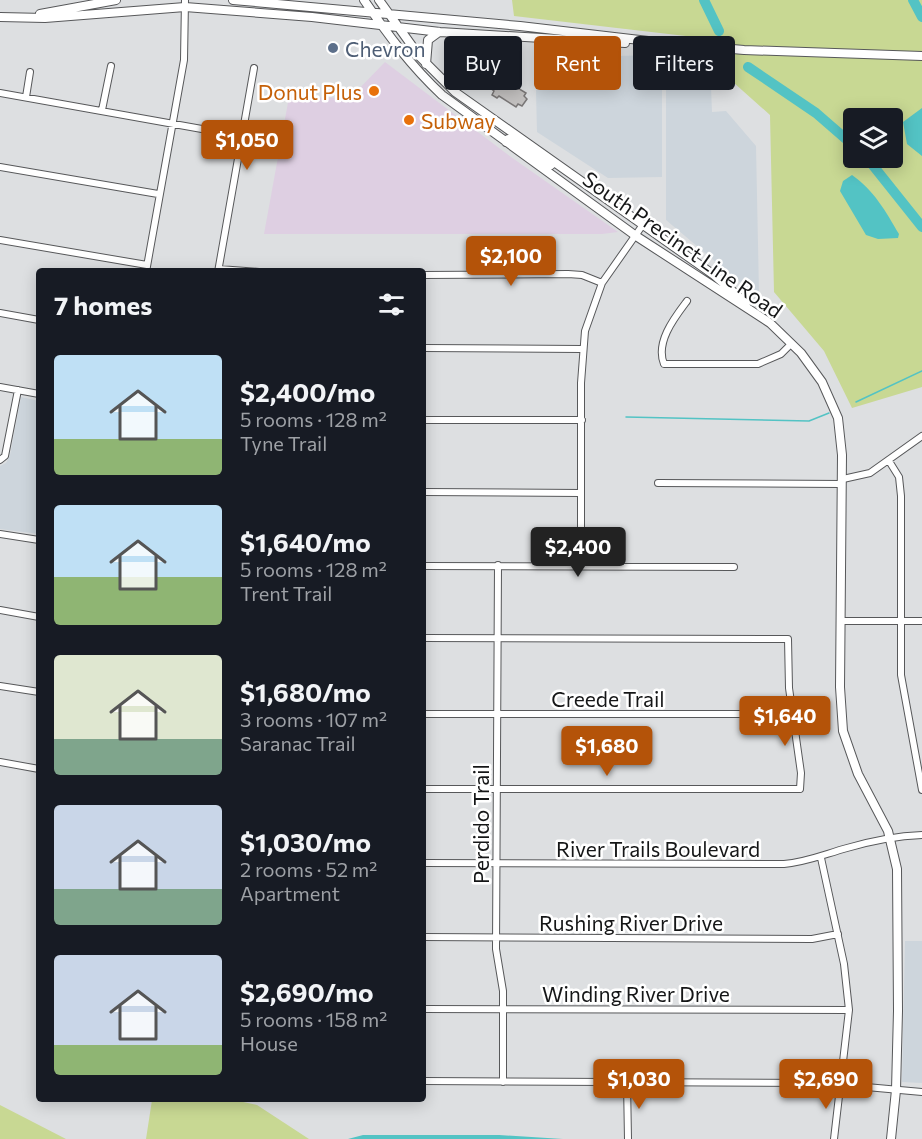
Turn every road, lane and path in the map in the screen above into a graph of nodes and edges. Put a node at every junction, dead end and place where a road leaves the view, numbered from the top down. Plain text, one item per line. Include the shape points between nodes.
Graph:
1 (116, 0) edge
2 (233, 0) edge
3 (379, 0) edge
4 (365, 1) edge
5 (185, 4) edge
6 (372, 12) junction
7 (390, 14) junction
8 (0, 16) edge
9 (29, 16) junction
10 (382, 25) junction
11 (400, 28) junction
12 (440, 32) junction
13 (633, 39) edge
14 (633, 43) edge
15 (735, 49) edge
16 (922, 56) edge
17 (426, 64) junction
18 (111, 66) dead end
19 (254, 68) dead end
20 (30, 72) dead end
21 (0, 93) edge
22 (26, 97) junction
23 (102, 110) junction
24 (497, 120) junction
25 (173, 124) junction
26 (489, 129) junction
27 (241, 136) junction
28 (506, 142) junction
29 (0, 167) edge
30 (585, 183) junction
31 (158, 194) junction
32 (642, 226) junction
33 (636, 236) junction
34 (0, 240) edge
35 (146, 268) edge
36 (218, 268) edge
37 (426, 275) edge
38 (602, 283) junction
39 (687, 301) dead end
40 (0, 313) edge
41 (36, 319) edge
42 (770, 323) junction
43 (791, 344) junction
44 (426, 348) edge
45 (582, 349) junction
46 (0, 387) edge
47 (18, 390) junction
48 (36, 393) edge
49 (426, 420) edge
50 (582, 420) junction
51 (922, 435) edge
52 (0, 460) edge
53 (889, 461) junction
54 (842, 482) junction
55 (658, 483) dead end
56 (426, 492) edge
57 (581, 493) junction
58 (0, 534) edge
59 (36, 540) edge
60 (498, 565) junction
61 (426, 566) edge
62 (581, 566) junction
63 (734, 567) dead end
64 (0, 610) edge
65 (36, 616) edge
66 (841, 621) junction
67 (900, 621) junction
68 (922, 621) edge
69 (426, 638) edge
70 (497, 639) junction
71 (0, 686) edge
72 (36, 692) edge
73 (426, 714) edge
74 (497, 714) junction
75 (793, 714) junction
76 (0, 762) edge
77 (36, 768) edge
78 (426, 789) edge
79 (497, 789) junction
80 (922, 790) edge
81 (922, 835) edge
82 (890, 839) junction
83 (821, 858) junction
84 (426, 863) edge
85 (497, 863) junction
86 (838, 934) junction
87 (426, 937) edge
88 (496, 938) junction
89 (426, 1009) edge
90 (504, 1009) junction
91 (849, 1010) junction
92 (426, 1081) edge
93 (503, 1082) junction
94 (627, 1082) junction
95 (841, 1084) junction
96 (896, 1090) junction
97 (922, 1092) edge
98 (628, 1139) edge
99 (834, 1139) edge
100 (891, 1139) edge

1 - 9 main road
2 - 6 main road
3 - 7 main road
4 - 6 main road, South Precinct Line Road
5 - 9 main road via 45,18
5 - 10 main road
5 - 25 street via 184,60
6 - 7 main road
6 - 10 main road, South Precinct Line Road
7 - 11 main road
7 - 13 main road
8 - 9 main road
10 - 11 main road
10 - 26 main road, South Precinct Line Road via 417,71 442,95
11 - 12 main road
11 - 17 main road
12 - 14 main road
12 - 17 main road via 428,40
15 - 16 main road
17 - 24 main road via 455,92
18 - 23 street
19 - 27 street
20 - 22 street
21 - 22 street
22 - 23 street
23 - 25 street
24 - 26 main road
24 - 30 main road
25 - 27 street
25 - 31 street
26 - 28 main road, South Precinct Line Road
27 - 36 street
28 - 30 main road via 514,139 574,181
28 - 33 main road, South Precinct Line Road
29 - 31 street
30 - 32 main road
31 - 35 street
32 - 33 street
32 - 42 main road via 714,275
33 - 38 street
33 - 42 main road, South Precinct Line Road
34 - 35 street
37 - 38 street via 567,274
38 - 45 street
39 - 43 street via 665,337 661,351 662,360 668,364 758,364
40 - 41 street
42 - 43 main road, South Precinct Line Road
43 - 54 main road, South Precinct Line Road via 822,382 838,418
44 - 45 street
45 - 50 street
46 - 47 street
47 - 48 street
47 - 52 street via 5,456
49 - 50 street
50 - 57 street
51 - 53 street
53 - 54 street via 870,473
53 - 67 street via 899,477 901,496
54 - 55 street
54 - 66 main road, South Precinct Line Road
56 - 57 street
57 - 62 street
58 - 59 street
60 - 61 street
60 - 62 street
60 - 70 street, Perdido Trail
62 - 63 street
64 - 65 street
66 - 67 street
66 - 82 main road, South Precinct Line Road via 843,731 851,760
67 - 68 street
67 - 80 street via 900,675
69 - 70 street
70 - 74 street, Perdido Trail
70 - 75 street via 788,639
71 - 72 street
73 - 74 street, Creede Trail
74 - 75 street, Creede Trail
74 - 79 street, Perdido Trail
75 - 79 street via 800,789
76 - 77 street
78 - 79 street
79 - 85 street, Perdido Trail
81 - 82 street, River Trails Boulevard
82 - 83 street, River Trails Boulevard
82 - 96 main road, South Precinct Line Road via 899,893
83 - 85 street, River Trails Boulevard via 784,864
83 - 86 street
84 - 85 street, River Trails Boulevard
85 - 88 street, Perdido Trail
86 - 88 street, Rushing River Drive via 812,939
86 - 91 street
87 - 88 street, Rushing River Drive
88 - 90 street, Perdido Trail
89 - 90 street, Winding River Drive
90 - 91 street, Winding River Drive
90 - 93 street, Perdido Trail
91 - 95 street
92 - 93 street
93 - 94 street
94 - 95 street
94 - 98 street
95 - 96 street
95 - 99 street
96 - 97 street
96 - 100 main road, South Precinct Line Road

